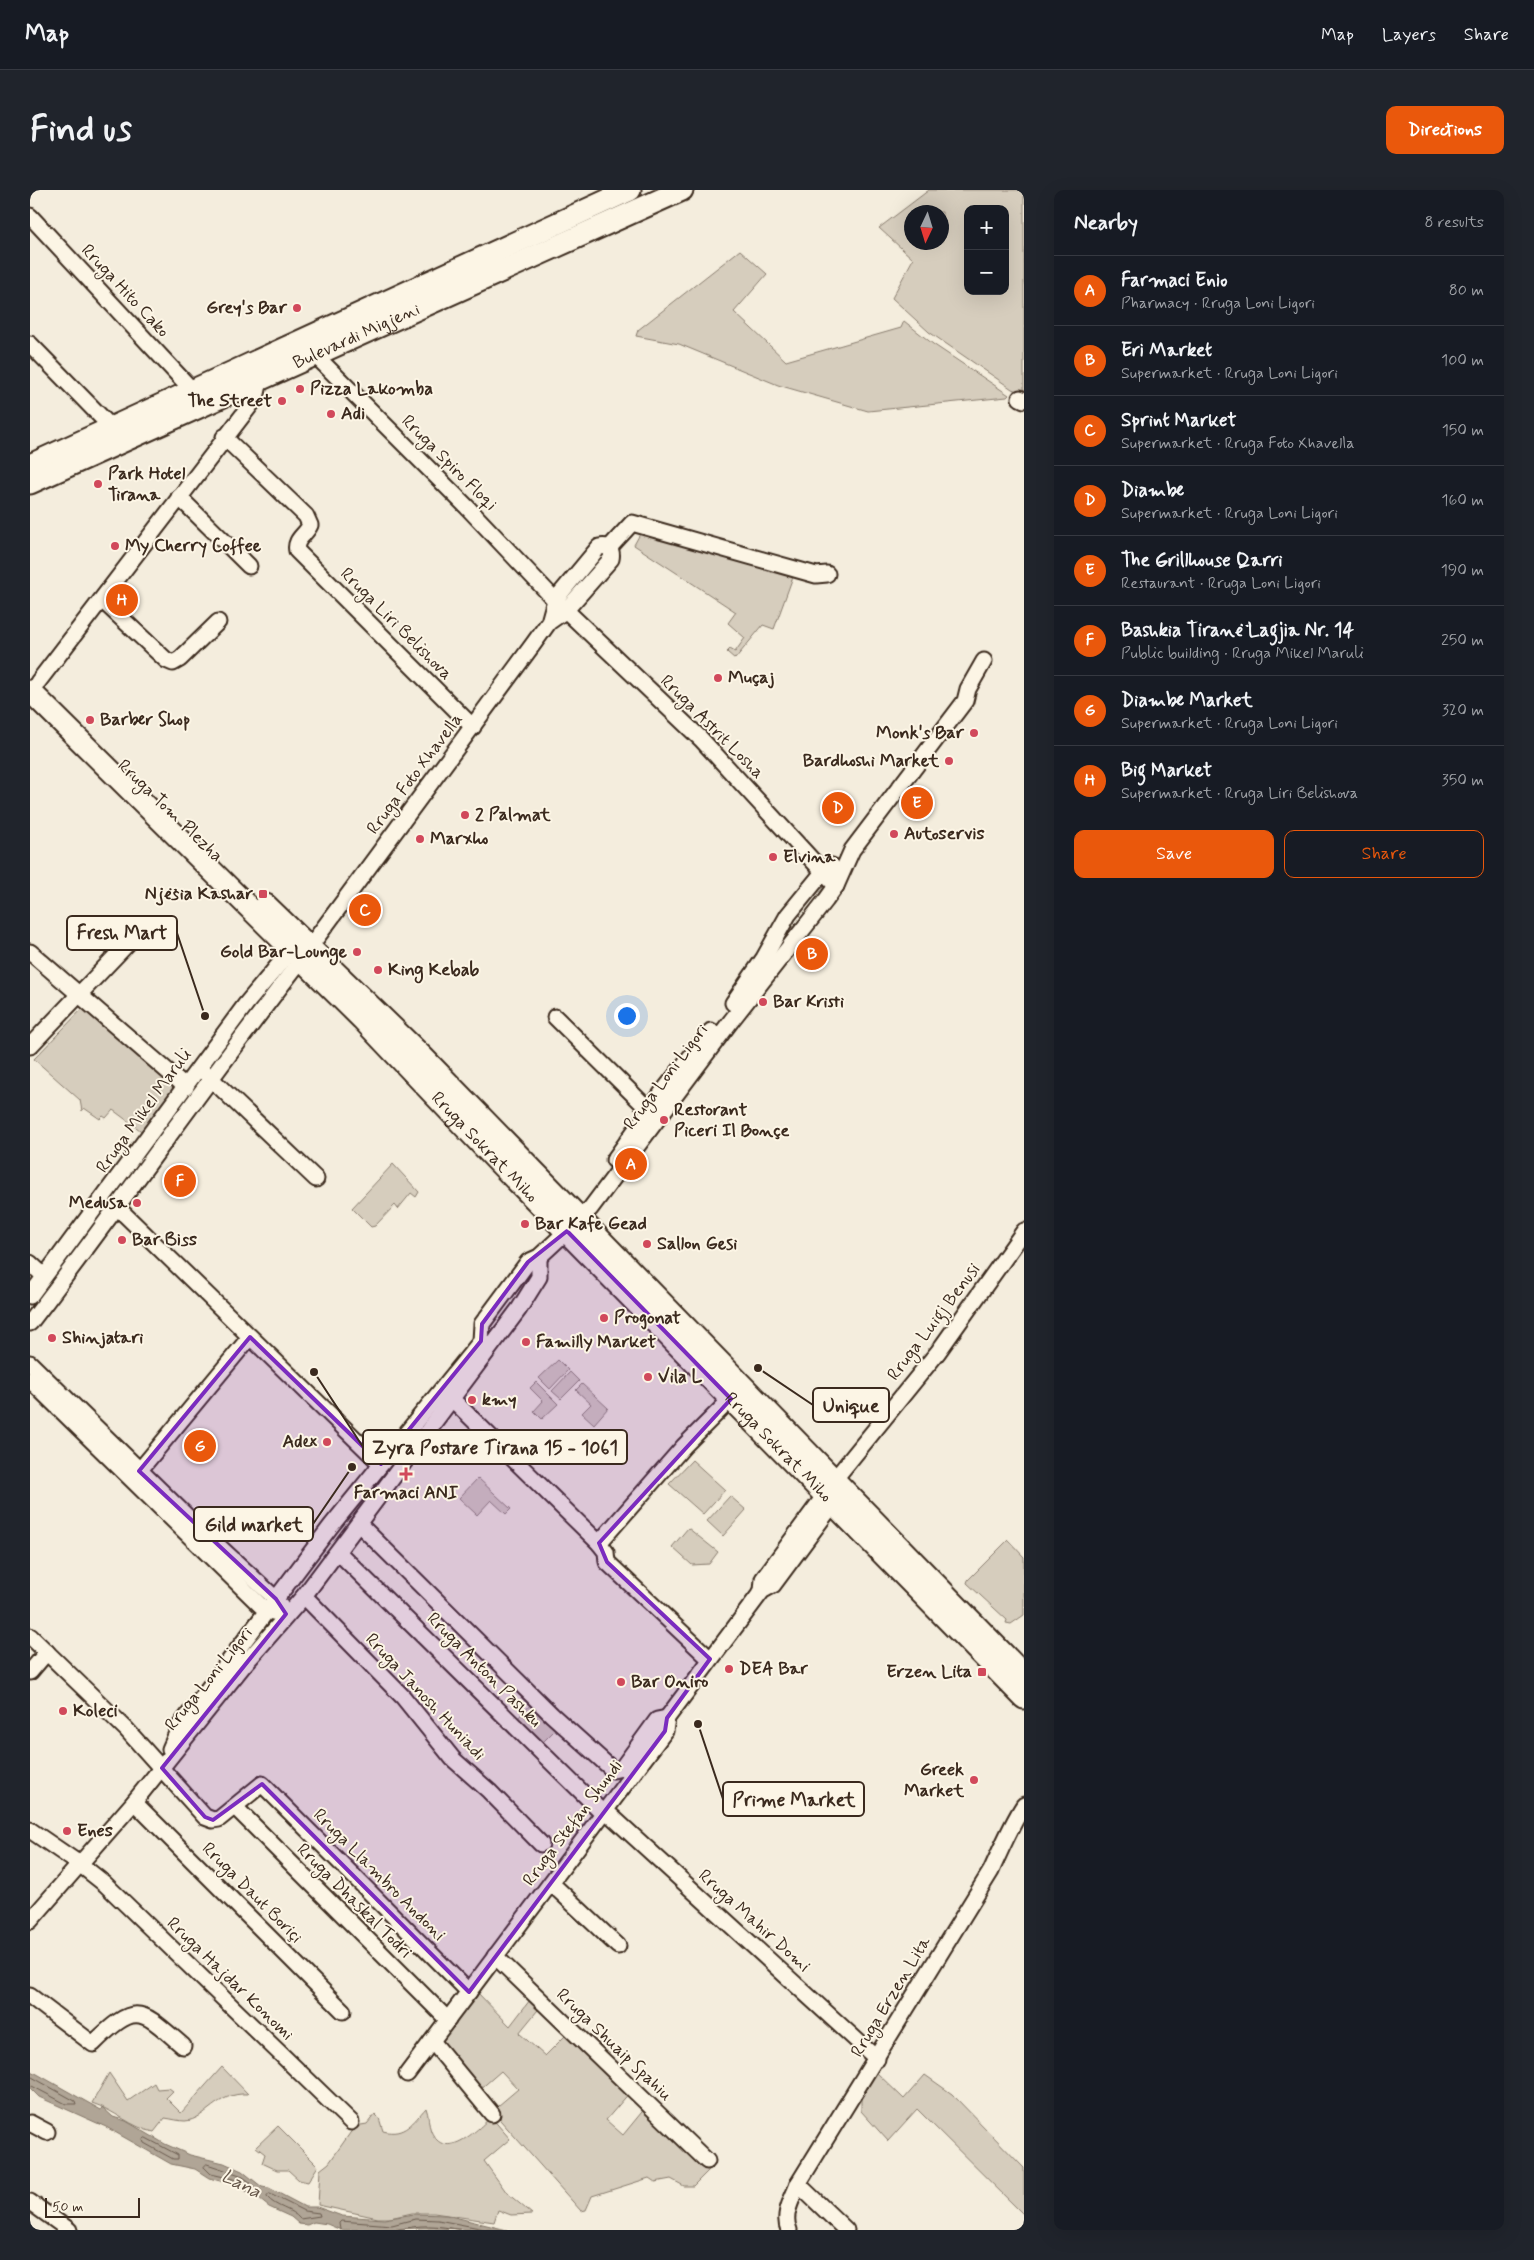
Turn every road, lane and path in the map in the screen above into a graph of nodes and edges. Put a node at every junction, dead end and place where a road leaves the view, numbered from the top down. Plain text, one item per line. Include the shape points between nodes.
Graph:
1 (630, 190) edge
2 (682, 190) edge
3 (30, 216) edge
4 (30, 344) edge
5 (314, 355) junction
6 (260, 380) junction
7 (193, 391) junction
8 (112, 428) junction
9 (224, 437) junction
10 (30, 465) edge
11 (30, 483) edge
12 (179, 497) junction
13 (249, 566) dead end
14 (827, 574) dead end
15 (102, 600) junction
16 (560, 605) junction
17 (218, 622) dead end
18 (984, 661) dead end
19 (32, 685) edge
20 (473, 727) junction
21 (848, 855) junction
22 (824, 872) junction
23 (836, 886) junction
24 (131, 940) dead end
25 (300, 949) junction
26 (30, 952) edge
27 (79, 994) junction
28 (555, 1017) dead end
29 (30, 1046) edge
30 (205, 1073) junction
31 (186, 1087) junction
32 (649, 1110) junction
33 (316, 1179) dead end
34 (118, 1208) junction
35 (573, 1224) junction
36 (1024, 1231) edge
37 (539, 1257) junction
38 (30, 1263) edge
39 (44, 1276) junction
40 (30, 1296) edge
41 (30, 1323) edge
42 (250, 1336) junction
43 (30, 1363) edge
44 (30, 1380) edge
45 (452, 1399) junction
46 (731, 1399) junction
47 (381, 1464) junction
48 (137, 1477) junction
49 (831, 1493) junction
50 (359, 1524) junction
51 (599, 1543) junction
52 (338, 1552) junction
53 (304, 1596) junction
54 (272, 1605) junction
55 (286, 1614) junction
56 (30, 1636) edge
57 (47, 1652) junction
58 (710, 1659) junction
59 (30, 1672) edge
60 (1024, 1675) edge
61 (1024, 1698) edge
62 (667, 1718) junction
63 (162, 1768) junction
64 (134, 1802) junction
65 (1024, 1804) edge
66 (235, 1807) junction
67 (605, 1812) junction
68 (1024, 1818) edge
69 (1013, 1828) junction
70 (30, 1830) edge
71 (541, 1844) dead end
72 (81, 1865) junction
73 (551, 1883) junction
74 (30, 1921) edge
75 (618, 1946) dead end
76 (495, 1956) junction
77 (469, 1992) junction
78 (30, 1996) edge
79 (343, 2010) dead end
80 (448, 2020) junction
81 (432, 2041) junction
82 (183, 2046) dead end
83 (877, 2059) junction
84 (407, 2074) dead end
85 (492, 2114) dead end
86 (351, 2122) dead end
87 (30, 2123) edge
88 (47, 2132) dead end
89 (707, 2161) dead end
90 (798, 2184) junction
91 (30, 2202) edge
92 (69, 2230) edge
93 (789, 2230) edge
94 (846, 2230) edge

1 - 7 main road, Bulevardi Migjeni
2 - 5 main road, Bulevardi Migjeni
3 - 7 street, Rruga Hito Cako
4 - 8 street
5 - 6 main road, Bulevardi Migjeni
5 - 16 street, Rruga Spiro Floqi via 467,506
6 - 9 street via 256,398
6 - 11 main road, Bulevardi Migjeni
7 - 8 main road, Bulevardi Migjeni
8 - 10 main road, Bulevardi Migjeni
9 - 12 street
9 - 20 street, Rruga Liri Belishova via 306,516 310,525 295,545 297,551
12 - 13 street
12 - 15 street
14 - 16 street via 816,575 632,522 610,548 599,547
15 - 17 street via 173,663
15 - 19 street
16 - 20 street, Rruga Foto Xhavella
16 - 22 street, Rruga Astrit Losha via 701,739
18 - 21 street, Rruga Loni Ligori via 968,688 965,701
19 - 25 main road, Rruga Tom Plezha
20 - 25 street, Rruga Foto Xhavella
21 - 22 street, Rruga Loni Ligori
21 - 23 street, Rruga Loni Ligori
22 - 23 street, Rruga Astrit Losha
22 - 32 street, Rruga Loni Ligori via 784,921 738,996
23 - 35 street, Rruga Loni Ligori via 590,1209
24 - 27 street
25 - 30 street, Rruga Mikel Maruli via 246,1004
25 - 35 main road, Rruga Sokrat Miho via 362,1019
26 - 27 street
27 - 29 street
27 - 31 street
28 - 32 street
30 - 31 street, Rruga Mikel Maruli
30 - 33 street
30 - 34 street, Rruga Mikel Maruli
31 - 39 street, Rruga Mikel Maruli
32 - 35 street, Rruga Loni Ligori
34 - 41 street, Rruga Mikel Maruli
34 - 42 street
35 - 37 street, Rruga Loni Ligori
35 - 46 main road, Rruga Sokrat Miho
35 - 49 main road, Rruga Sokrat Miho
36 - 49 street, Rruga Luigj Benusi via 938,1352
37 - 45 street, Rruga Loni Ligori via 539,1277
37 - 47 street, Rruga Loni Ligori via 528,1262 482,1324 481,1341
38 - 39 street
39 - 40 street, Rruga Mikel Maruli
42 - 47 street
42 - 48 street
43 - 48 street
44 - 48 street
45 - 50 street, Rruga Loni Ligori
45 - 51 street
46 - 49 main road, Rruga Sokrat Miho
46 - 51 street via 684,1446
47 - 54 street, Rruga Loni Ligori
48 - 54 street
49 - 58 street, Rruga Stefan Shundi via 763,1579 762,1591
49 - 60 main road, Rruga Sokrat Miho
49 - 61 main road, Rruga Sokrat Miho
50 - 52 street, Rruga Loni Ligori
50 - 62 street via 552,1715 613,1770 622,1768 657,1720
51 - 58 street via 606,1552 607,1562
52 - 53 street, Rruga Loni Ligori
52 - 67 street, Rruga Anton Pashku
53 - 55 street, Rruga Loni Ligori
53 - 71 street, Rruga Janosh Huniadi via 403,1697 453,1759
54 - 55 street
54 - 63 street, Rruga Loni Ligori via 180,1726
55 - 63 street, Rruga Loni Ligori
56 - 57 street
57 - 59 street
57 - 63 street
58 - 62 street, Rruga Stefan Shundi
62 - 67 street, Rruga Stefan Shundi via 665,1731
63 - 64 street, Rruga Loni Ligori
63 - 66 street via 204,1817 219,1819
64 - 72 street, Rruga Loni Ligori
64 - 79 street, Rruga Daut Boriçi
65 - 69 street, Rruga Erzen Lita
66 - 77 street, Rruga Llambro Andoni via 262,1784
66 - 80 street, Rruga Dhaskal Todri
67 - 73 street, Rruga Stefan Shundi
67 - 83 street, Rruga Mahir Domi
68 - 69 street, Rruga Erzen Lita
69 - 83 street, Rruga Erzen Lita via 991,1871
70 - 72 street, Rruga Hajdar Konomi
72 - 74 street, Rruga Loni Ligori
72 - 86 street, Rruga Hajdar Konomi via 105,1884
73 - 75 street
73 - 76 street, Rruga Stefan Shundi
76 - 77 street, Rruga Stefan Shundi
76 - 89 street, Rruga Shuaip Spahiu
77 - 80 street, Rruga Stefan Shundi
78 - 82 street via 93,2044 116,2021 145,2015
80 - 81 street, Rruga Stefan Shundi
81 - 84 street, Rruga Stefan Shundi
81 - 85 street
83 - 90 street, Rruga Erzen Lita
87 - 88 street
90 - 93 street, Rruga Erzen Lita via 788,2207
90 - 94 street
91 - 92 street

